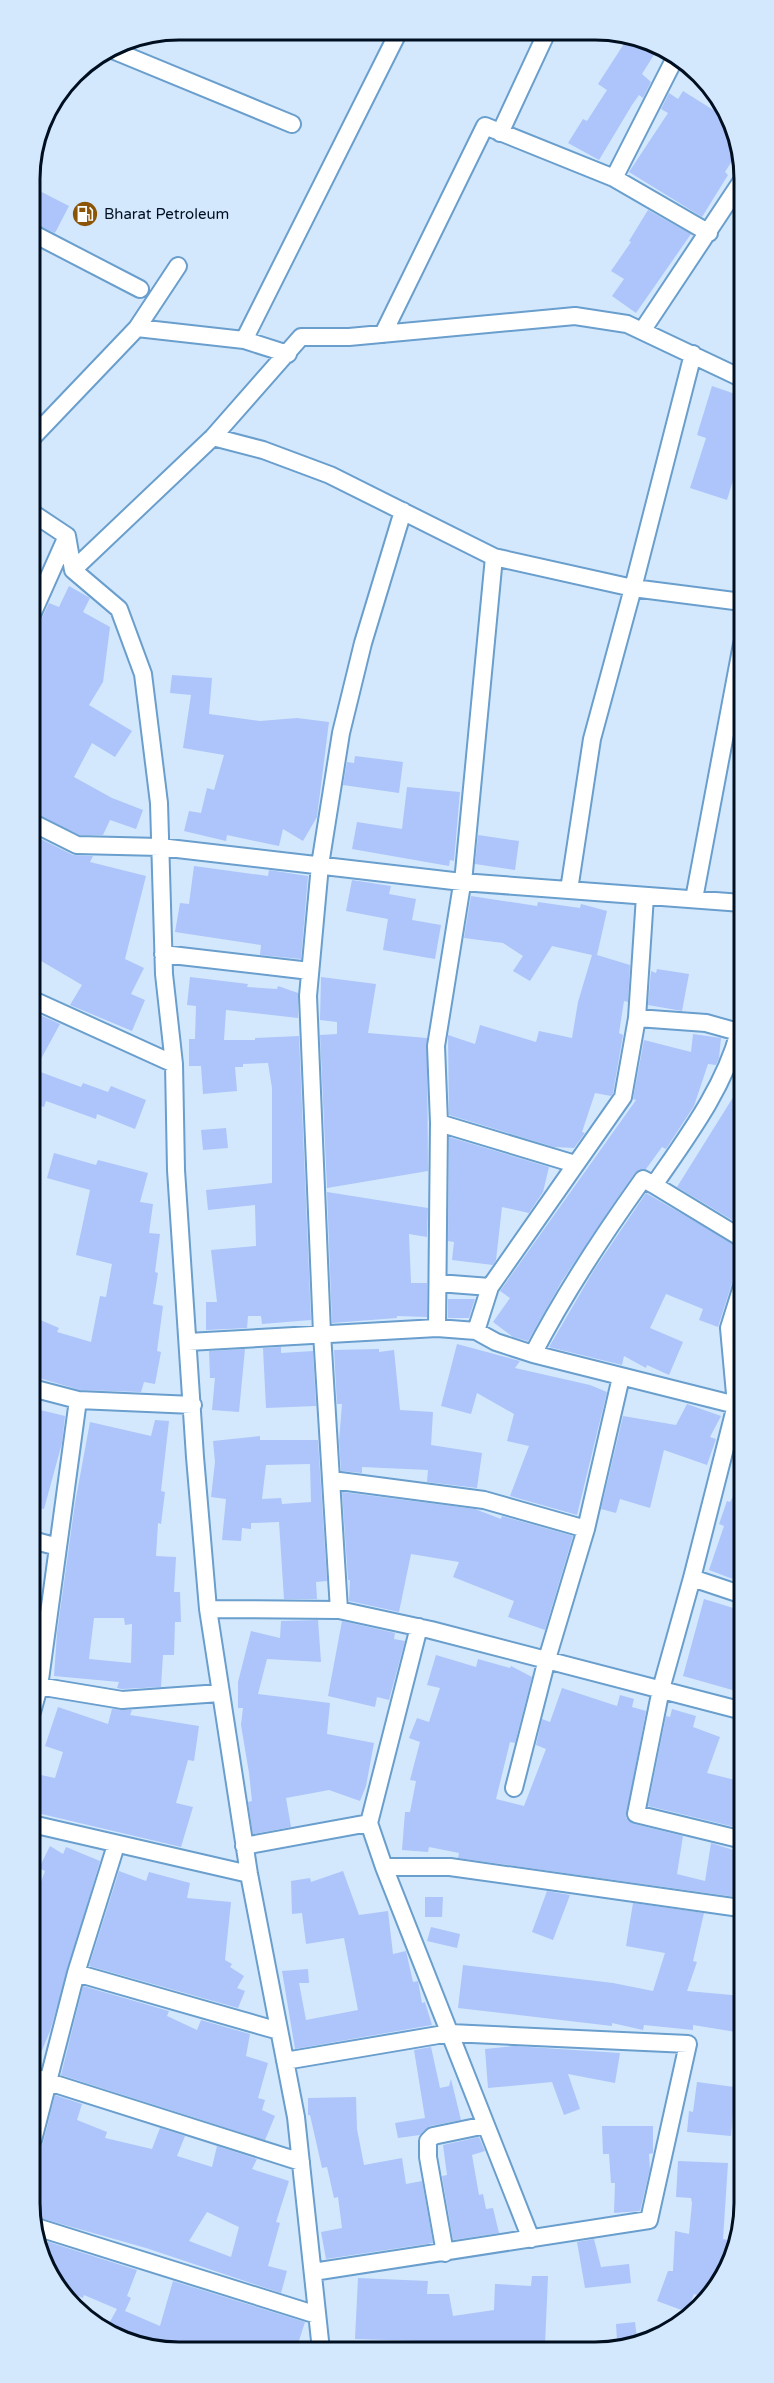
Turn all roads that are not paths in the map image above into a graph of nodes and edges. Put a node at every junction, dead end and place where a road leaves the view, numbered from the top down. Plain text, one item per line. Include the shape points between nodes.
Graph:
1 (395, 40) edge
2 (543, 40) edge
3 (121, 54) edge
4 (672, 64) edge
5 (292, 124) dead end
6 (500, 133) junction
7 (614, 178) junction
8 (734, 193) edge
9 (709, 233) junction
10 (41, 238) edge
11 (178, 266) dead end
12 (140, 289) dead end
13 (136, 328) junction
14 (642, 331) junction
15 (383, 334) junction
16 (244, 340) junction
17 (288, 354) junction
18 (693, 354) junction
19 (734, 374) edge
20 (41, 429) edge
21 (213, 436) junction
22 (403, 511) junction
23 (41, 519) edge
24 (67, 536) junction
25 (494, 557) junction
26 (73, 570) junction
27 (633, 588) junction
28 (41, 595) edge
29 (734, 601) edge
30 (734, 688) edge
31 (41, 827) edge
32 (160, 847) junction
33 (320, 865) junction
34 (462, 882) junction
35 (569, 890) junction
36 (645, 896) junction
37 (694, 899) junction
38 (734, 902) edge
39 (163, 954) junction
40 (310, 971) junction
41 (41, 1003) edge
42 (637, 1018) junction
43 (734, 1031) edge
44 (734, 1054) edge
45 (174, 1064) junction
46 (439, 1122) junction
47 (575, 1164) junction
48 (654, 1185) junction
49 (733, 1234) edge
50 (438, 1283) junction
51 (490, 1287) junction
52 (733, 1313) edge
53 (437, 1328) junction
54 (476, 1331) junction
55 (322, 1333) junction
56 (188, 1342) junction
57 (533, 1354) junction
58 (621, 1377) junction
59 (733, 1377) edge
60 (40, 1390) edge
61 (78, 1400) junction
62 (733, 1404) edge
63 (193, 1405) junction
64 (733, 1415) edge
65 (332, 1480) junction
66 (586, 1528) junction
67 (40, 1542) edge
68 (58, 1547) junction
69 (692, 1578) junction
70 (733, 1592) edge
71 (208, 1610) junction
72 (339, 1610) junction
73 (419, 1627) junction
74 (40, 1659) edge
75 (547, 1659) junction
76 (40, 1687) edge
77 (661, 1689) junction
78 (220, 1693) junction
79 (733, 1708) edge
80 (514, 1788) dead end
81 (369, 1823) junction
82 (40, 1826) edge
83 (733, 1838) edge
84 (116, 1845) junction
85 (244, 1846) junction
86 (384, 1867) junction
87 (249, 1874) junction
88 (733, 1907) edge
89 (76, 1973) junction
90 (279, 2031) junction
91 (450, 2033) junction
92 (285, 2061) junction
93 (41, 2079) edge
94 (486, 2125) junction
95 (301, 2162) junction
96 (43, 2229) edge
97 (531, 2239) junction
98 (445, 2253) junction
99 (313, 2272) junction
100 (317, 2315) junction
101 (320, 2342) edge

1 - 16 street
2 - 6 street
3 - 5 street
4 - 7 street
6 - 7 street
6 - 15 street via 485,126
7 - 9 street
8 - 9 street
9 - 14 street
10 - 12 street
11 - 13 street
13 - 16 street
13 - 20 street
14 - 15 street via 627,324 575,316
14 - 18 street
15 - 17 street via 301,337
16 - 17 street
17 - 21 street
18 - 19 street
18 - 27 street
21 - 22 street via 330,475
21 - 26 street
22 - 25 street
22 - 33 street via 341,732
23 - 24 street
24 - 26 street
24 - 28 street
25 - 27 street
25 - 34 street
26 - 32 street via 119,609 143,674 159,803
27 - 29 street
27 - 35 street via 592,739
30 - 37 street
31 - 32 street via 77,845
32 - 33 street
32 - 39 street
33 - 34 street
33 - 40 street
34 - 35 street
34 - 46 street via 436,1046
35 - 36 street
36 - 37 street
36 - 42 street
37 - 38 street
39 - 40 street
39 - 45 street
40 - 55 street
41 - 45 street
42 - 43 street via 706,1023
42 - 47 street via 623,1097
44 - 48 street
45 - 56 street via 176,1170
46 - 47 street
46 - 50 street
47 - 51 street
48 - 49 street
48 - 57 street via 644,1179 602,1236
50 - 51 street
50 - 53 street
51 - 54 street
52 - 59 street via 729,1328
53 - 54 street
53 - 55 street
54 - 57 street via 495,1342
55 - 56 street
55 - 65 street
56 - 63 street
57 - 58 street
58 - 62 street
58 - 66 street
60 - 61 street
61 - 63 street
61 - 68 street
63 - 71 street
64 - 69 street
65 - 66 street via 484,1500
65 - 72 street
66 - 75 street
67 - 68 street
68 - 74 street
69 - 70 street
69 - 77 street
71 - 72 street
71 - 78 street
72 - 73 street
73 - 75 street
73 - 81 street
75 - 77 street
75 - 80 street
76 - 78 street via 122,1700
77 - 79 street
77 - 83 street via 636,1814
78 - 85 street
81 - 85 street
81 - 86 street
82 - 84 street
84 - 87 street
84 - 89 street
85 - 87 street
86 - 88 street via 450,1867
86 - 91 street
87 - 90 street
89 - 90 street
89 - 93 street
90 - 92 street
91 - 92 street
91 - 94 street
91 - 97 street via 688,2044 649,2220
92 - 95 street
93 - 95 street
94 - 97 street
94 - 98 street via 433,2136 428,2141
95 - 99 street
96 - 100 street
97 - 98 street
98 - 99 street
99 - 100 street
100 - 101 street

